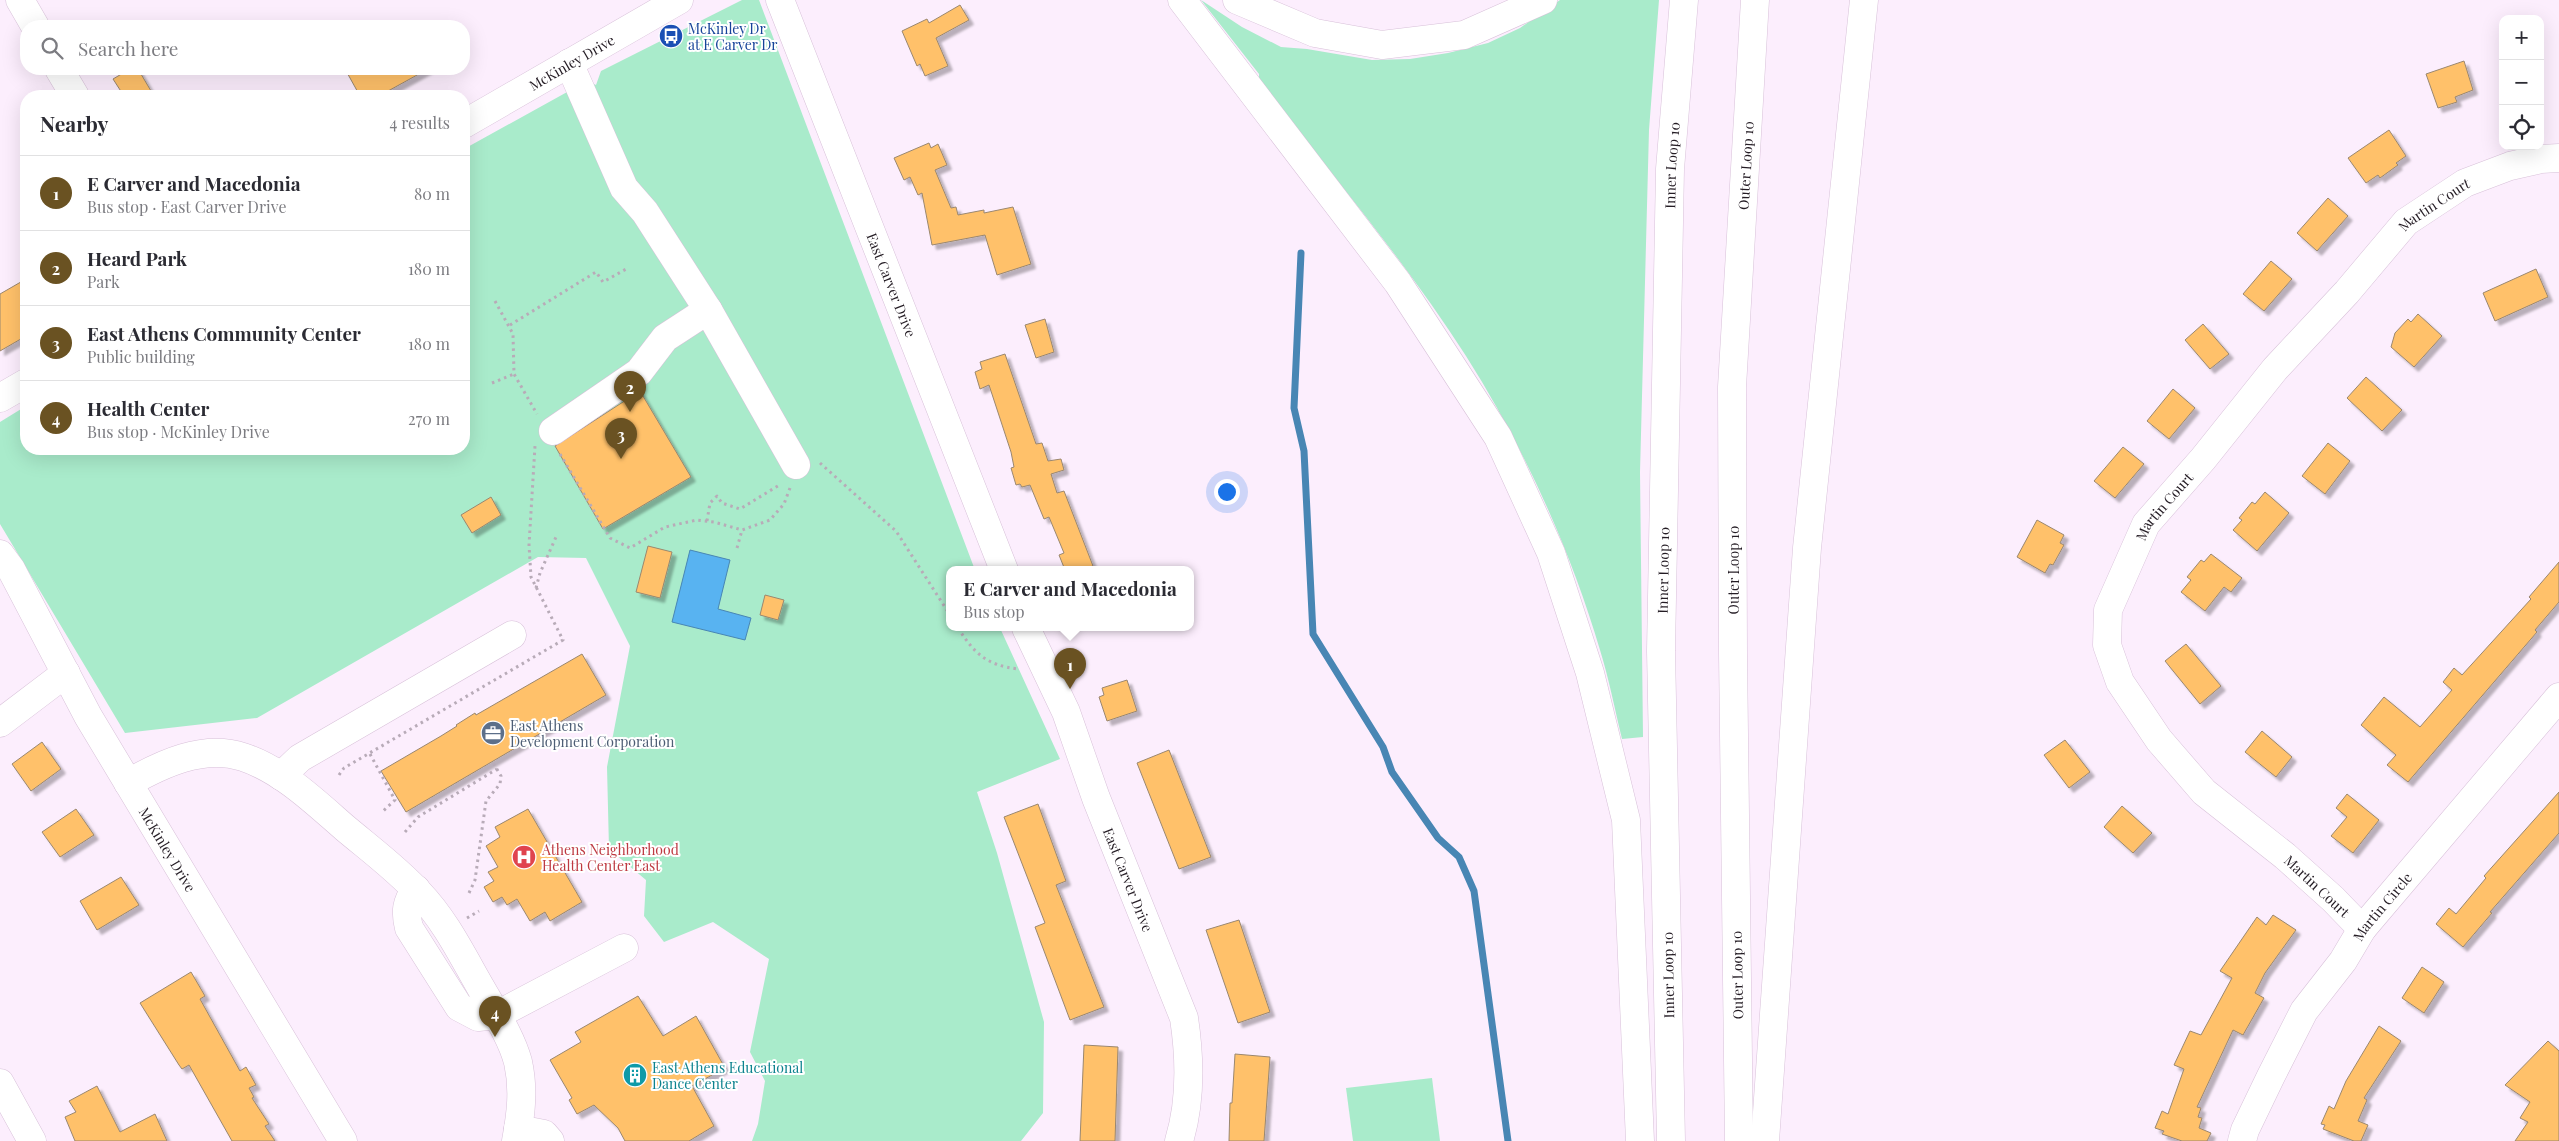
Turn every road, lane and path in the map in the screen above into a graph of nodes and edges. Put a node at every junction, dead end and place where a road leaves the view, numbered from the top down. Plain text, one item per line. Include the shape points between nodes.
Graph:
1 (20, 0) edge
2 (679, 0) edge
3 (780, 0) edge
4 (1182, 0) edge
5 (1237, 0) edge
6 (1543, 0) edge
7 (1684, 0) edge
8 (1756, 0) edge
9 (1864, 0) edge
10 (32, 20) edge
11 (569, 63) junction
12 (63, 75) edge
13 (72, 90) edge
14 (470, 121) edge
15 (2559, 158) edge
16 (628, 268) dead end
17 (495, 301) dead end
18 (708, 310) junction
19 (510, 326) junction
20 (514, 374) junction
21 (492, 383) dead end
22 (20, 386) edge
23 (0, 398) edge
24 (550, 433) junction
25 (796, 465) joint
26 (707, 521) junction
27 (742, 530) junction
28 (556, 537) dead end
29 (737, 548) dead end
30 (0, 554) edge
31 (1002, 566) edge
32 (536, 589) dead end
33 (946, 609) edge
34 (960, 631) edge
35 (1027, 631) edge
36 (512, 635) dead end
37 (1019, 669) dead end
38 (66, 673) junction
39 (2559, 697) edge
40 (0, 723) edge
41 (370, 754) dead end
42 (492, 762) dead end
43 (497, 769) junction
44 (281, 776) junction
45 (128, 783) junction
46 (382, 812) dead end
47 (405, 832) dead end
48 (469, 893) dead end
49 (2362, 929) junction
50 (624, 948) dead end
51 (497, 1015) junction
52 (0, 1083) edge
53 (517, 1135) edge
54 (32, 1141) edge
55 (343, 1141) edge
56 (550, 1141) edge
57 (1179, 1141) edge
58 (1640, 1141) edge
59 (1671, 1141) edge
60 (1739, 1141) edge
61 (1765, 1141) edge
62 (2242, 1141) edge

1 - 10 main road
2 - 11 main road, McKinley Drive
3 - 31 main road, East Carver Drive
4 - 58 main road via 1398,284 1498,437 1551,554 1590,673 1626,820
5 - 6 main road via 1315,33 1382,45 1464,35
7 - 59 main road, Inner Loop 10 via 1670,169 1661,651
8 - 60 main road, Outer Loop 10 via 1732,387
9 - 61 main road via 1807,548
11 - 14 main road, McKinley Drive
11 - 18 main road via 624,188 645,212
12 - 13 main road
15 - 49 main road, Martin Court via 2510,166 2465,183 2406,222 2347,292 2275,369 2146,524 2108,610 2107,645 2120,682 2159,740 2204,792 2285,856
16 - 19 path via 603,282 596,272
17 - 19 path
18 - 24 main road via 665,338 638,372
18 - 25 main road
19 - 20 path via 514,334
20 - 21 path
20 - 24 path
22 - 23 main road
24 - 26 path via 610,538 630,548 665,527
25 - 33 path via 812,456 896,531
26 - 27 path
26 - 27 path via 710,503 717,496 722,503 740,509 786,481 790,488 784,504 770,520
27 - 29 path
28 - 32 path
30 - 38 main road, McKinley Drive
34 - 37 path via 972,650 984,660
35 - 57 main road, East Carver Drive via 1066,712 1103,816 1184,1018 1189,1049 1187,1092
36 - 44 main road via 300,758
38 - 40 main road
38 - 45 main road, McKinley Drive
39 - 49 main road, Martin Circle
41 - 46 path via 395,800
42 - 43 path
43 - 47 path via 418,817
43 - 48 path via 501,776 500,784 486,801 475,880
44 - 45 main road via 242,757 213,753 186,757 160,766
44 - 51 main road via 416,889 444,922
45 - 55 main road, McKinley Drive
49 - 62 main road, Martin Circle via 2343,961 2304,1011 2270,1076
50 - 51 main road
51 - 53 main road via 517,1061 522,1092
52 - 54 main road
53 - 56 main road via 544,1134

